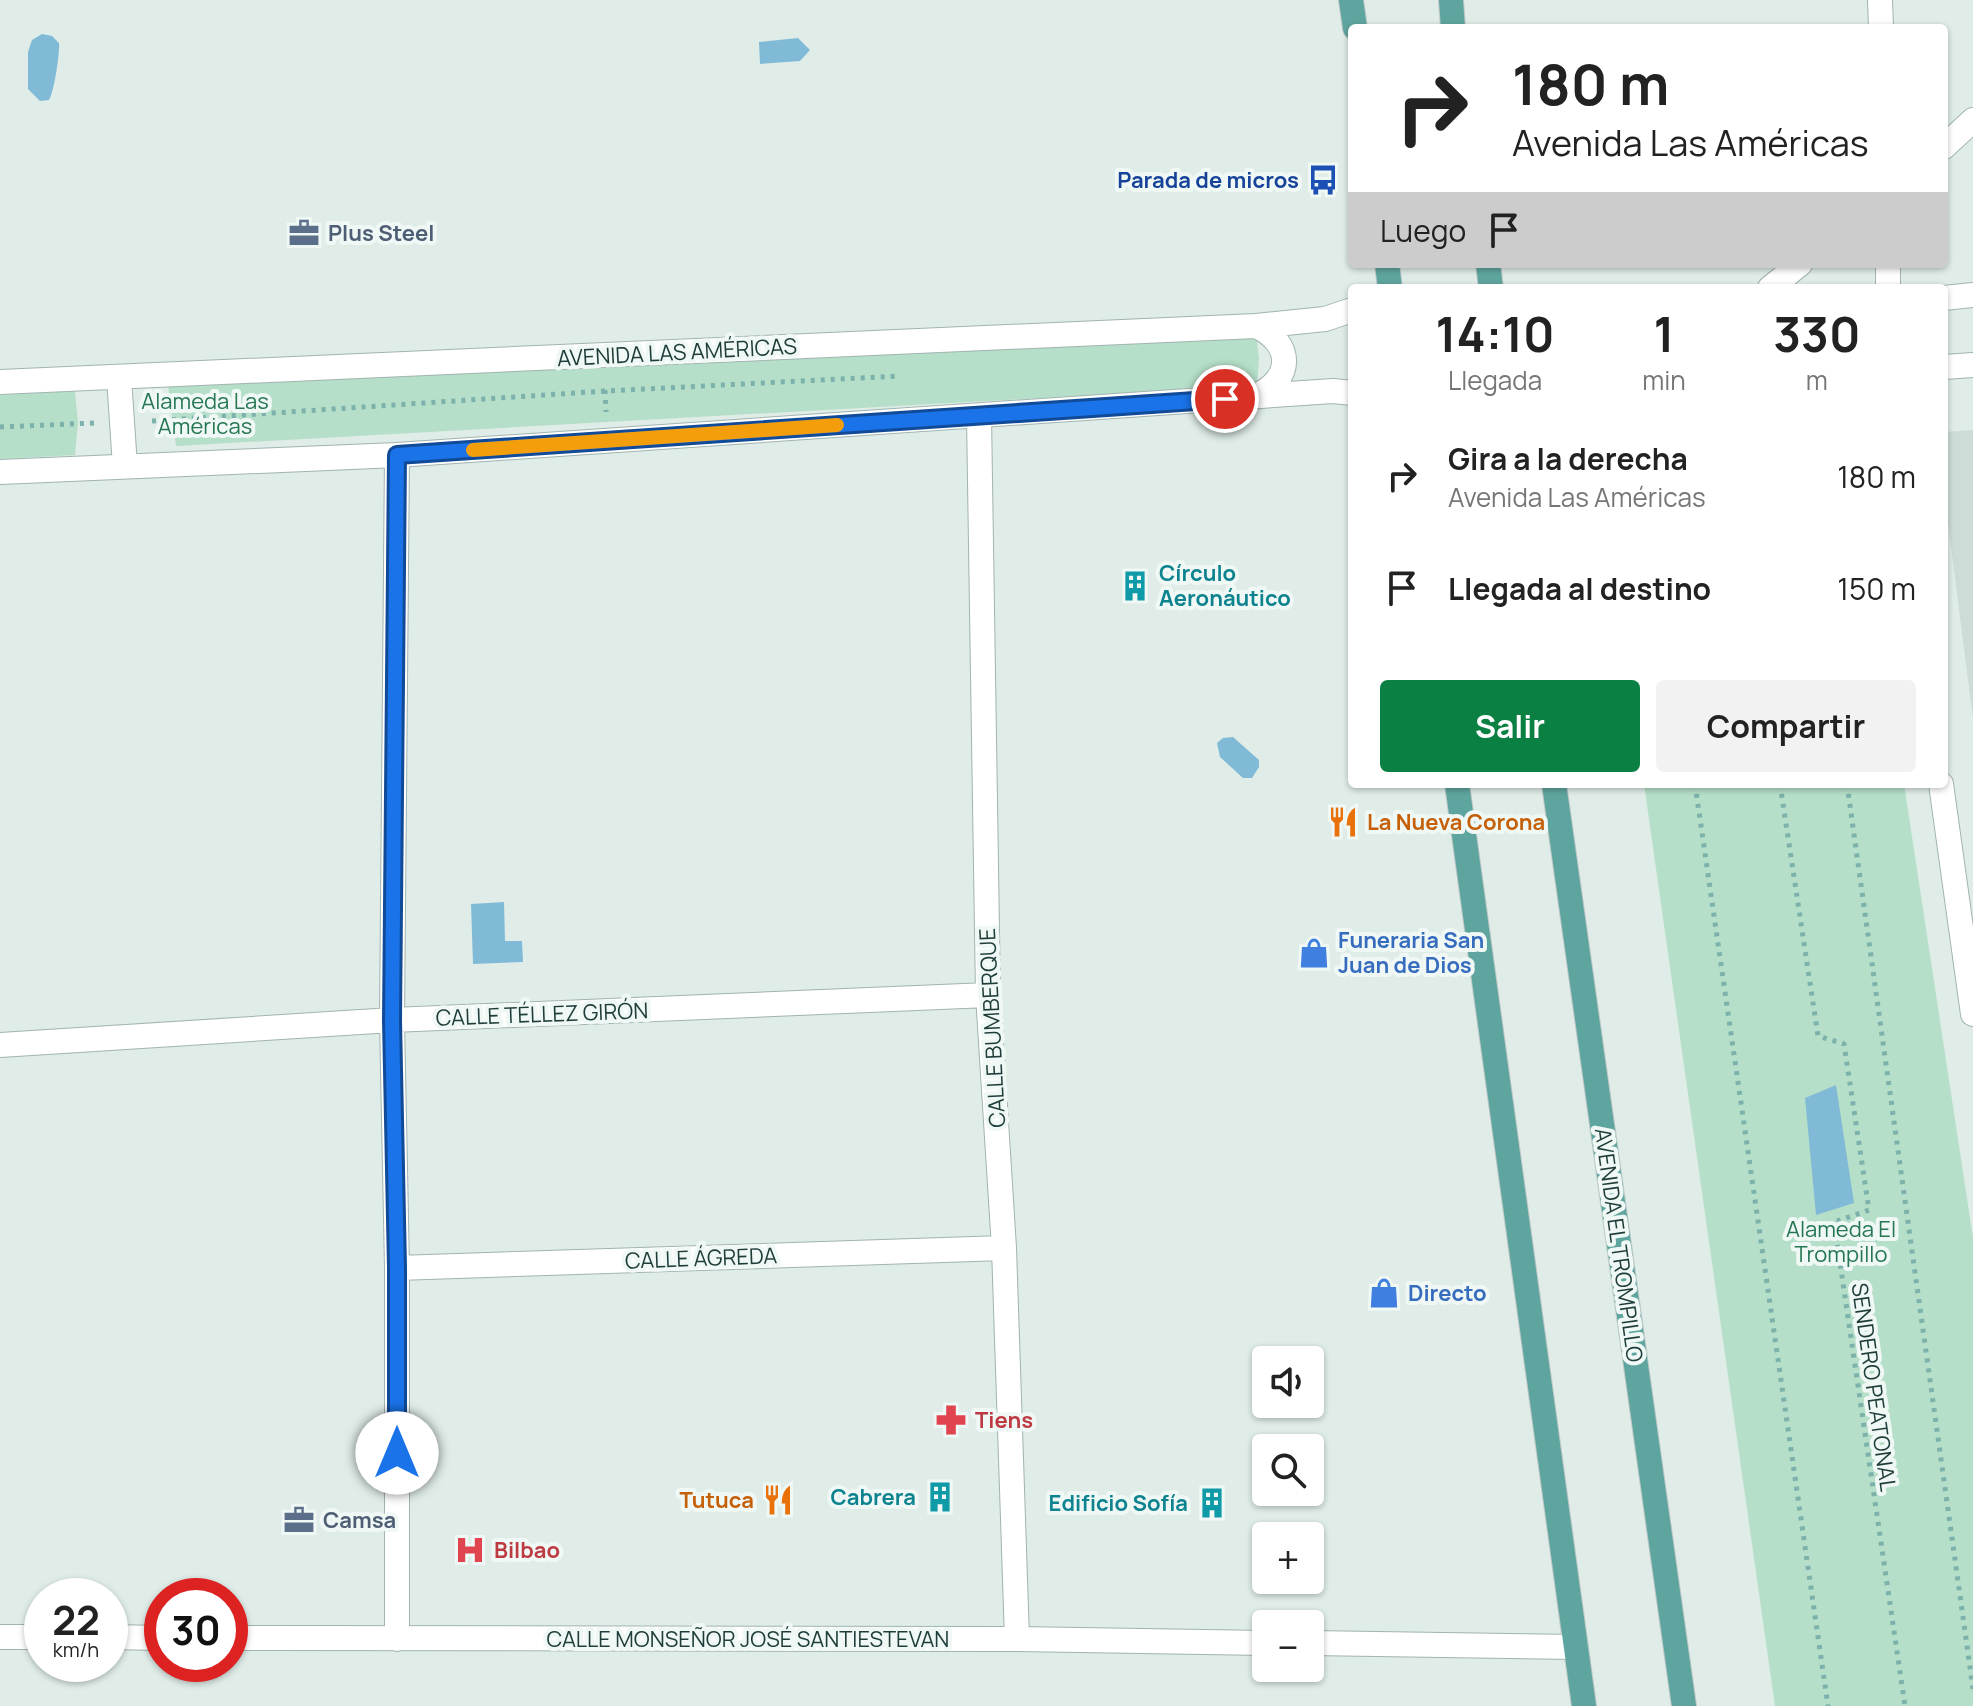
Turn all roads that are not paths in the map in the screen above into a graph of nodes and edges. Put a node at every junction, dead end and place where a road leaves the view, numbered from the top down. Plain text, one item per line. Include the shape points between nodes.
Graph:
1 (1351, 0) edge
2 (1451, 0) edge
3 (1880, 0) edge
4 (1354, 24) edge
5 (1453, 24) edge
6 (1881, 24) edge
7 (1973, 120) edge
8 (1948, 143) edge
9 (1795, 268) edge
10 (1775, 284) edge
11 (1973, 295) edge
12 (1948, 298) edge
13 (1348, 311) edge
14 (1256, 326) junction
15 (1973, 365) edge
16 (1948, 367) edge
17 (119, 378) junction
18 (0, 382) edge
19 (1348, 393) edge
20 (1256, 396) junction
21 (979, 416) junction
22 (397, 455) junction
23 (125, 466) junction
24 (0, 472) edge
25 (1458, 788) edge
26 (1555, 788) edge
27 (1942, 788) edge
28 (988, 995) junction
29 (1973, 1014) edge
30 (392, 1020) junction
31 (0, 1045) edge
32 (1004, 1248) junction
33 (397, 1268) junction
34 (0, 1637) edge
35 (24, 1637) edge
36 (248, 1638) edge
37 (397, 1639) junction
38 (1017, 1639) junction
39 (1252, 1643) edge
40 (1324, 1643) edge
41 (1576, 1647) junction
42 (1584, 1706) edge
43 (1684, 1706) edge

1 - 4 main road
2 - 5 main road
3 - 6 street
7 - 8 street
9 - 10 street
11 - 12 street
13 - 14 street, AVENIDA LAS AMÉRICAS
14 - 17 street, AVENIDA LAS AMÉRICAS
14 - 20 street via 1271,333 1285,361 1281,377
15 - 16 street
17 - 18 street, AVENIDA LAS AMÉRICAS
17 - 23 street
19 - 20 street
20 - 21 street
21 - 22 street
21 - 28 street, CALLE BUMBERQUE
22 - 23 street
22 - 30 street
23 - 24 street
25 - 41 main road
26 - 43 main road, AVENIDA EL TROMPILLO
27 - 29 street
28 - 30 street, CALLE TÉLLEZ GIRÓN
28 - 32 street, CALLE BUMBERQUE
30 - 31 street, CALLE TÉLLEZ GIRÓN
30 - 33 street
32 - 33 street, CALLE ÁGREDA
32 - 38 street, CALLE BUMBERQUE
33 - 37 street
34 - 35 street
36 - 37 street, CALLE MONSEÑOR JOSÉ SANTIESTEVAN
37 - 38 street, CALLE MONSEÑOR JOSÉ SANTIESTEVAN
38 - 39 street, CALLE MONSEÑOR JOSÉ SANTIESTEVAN
40 - 41 street
41 - 42 main road

